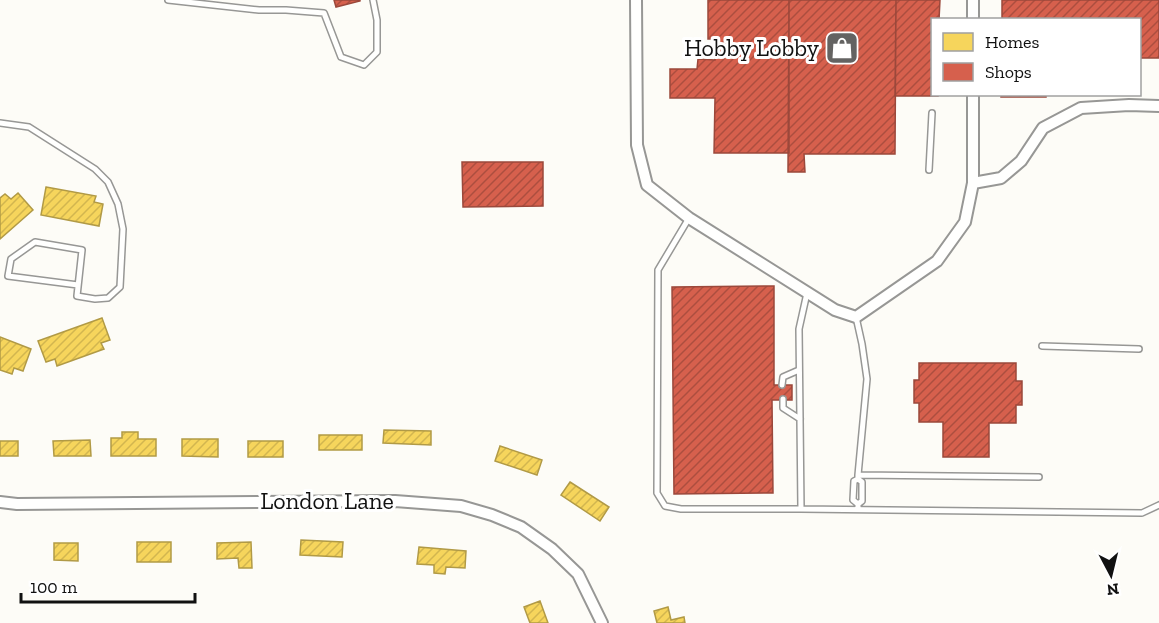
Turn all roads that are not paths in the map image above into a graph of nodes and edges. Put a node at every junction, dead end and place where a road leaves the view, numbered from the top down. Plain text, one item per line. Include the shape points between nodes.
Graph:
1 (168, 0) edge
2 (373, 0) edge
3 (636, 0) edge
4 (973, 0) edge
5 (973, 18) edge
6 (973, 96) edge
7 (1159, 106) edge
8 (932, 113) dead end
9 (0, 123) edge
10 (929, 170) dead end
11 (973, 183) junction
12 (689, 219) junction
13 (78, 285) junction
14 (807, 292) junction
15 (856, 317) junction
16 (1042, 346) dead end
17 (1139, 348) dead end
18 (799, 370) junction
19 (783, 385) dead end
20 (783, 399) dead end
21 (800, 419) junction
22 (858, 477) junction
23 (1039, 477) dead end
24 (0, 502) edge
25 (1159, 505) edge
26 (858, 507) junction
27 (801, 508) junction
28 (602, 623) edge

1 - 2 lane via 324,13 341,57 364,65 377,52
3 - 12 street via 637,145 647,184
4 - 5 street
6 - 11 street
7 - 11 street via 1081,108 1043,128 1021,161 1001,178
8 - 10 lane
9 - 13 lane via 28,127 63,147 108,182 123,229 120,286 108,298 95,299 76,296
11 - 15 street via 964,222 937,261
12 - 14 street
12 - 27 lane via 658,270 657,493 665,506 681,509
13 - 13 lane via 82,250 35,242 11,259 8,276
14 - 15 street via 835,310
14 - 18 lane via 799,329
15 - 22 lane via 867,380
16 - 17 lane
18 - 19 lane via 783,376
18 - 21 lane
20 - 21 lane via 783,408
21 - 27 lane
22 - 23 lane
22 - 26 lane via 862,482 862,501
24 - 28 street, London Lane via 395,501 461,506 521,527 552,549 578,574
25 - 26 lane via 1142,513
26 - 27 lane

